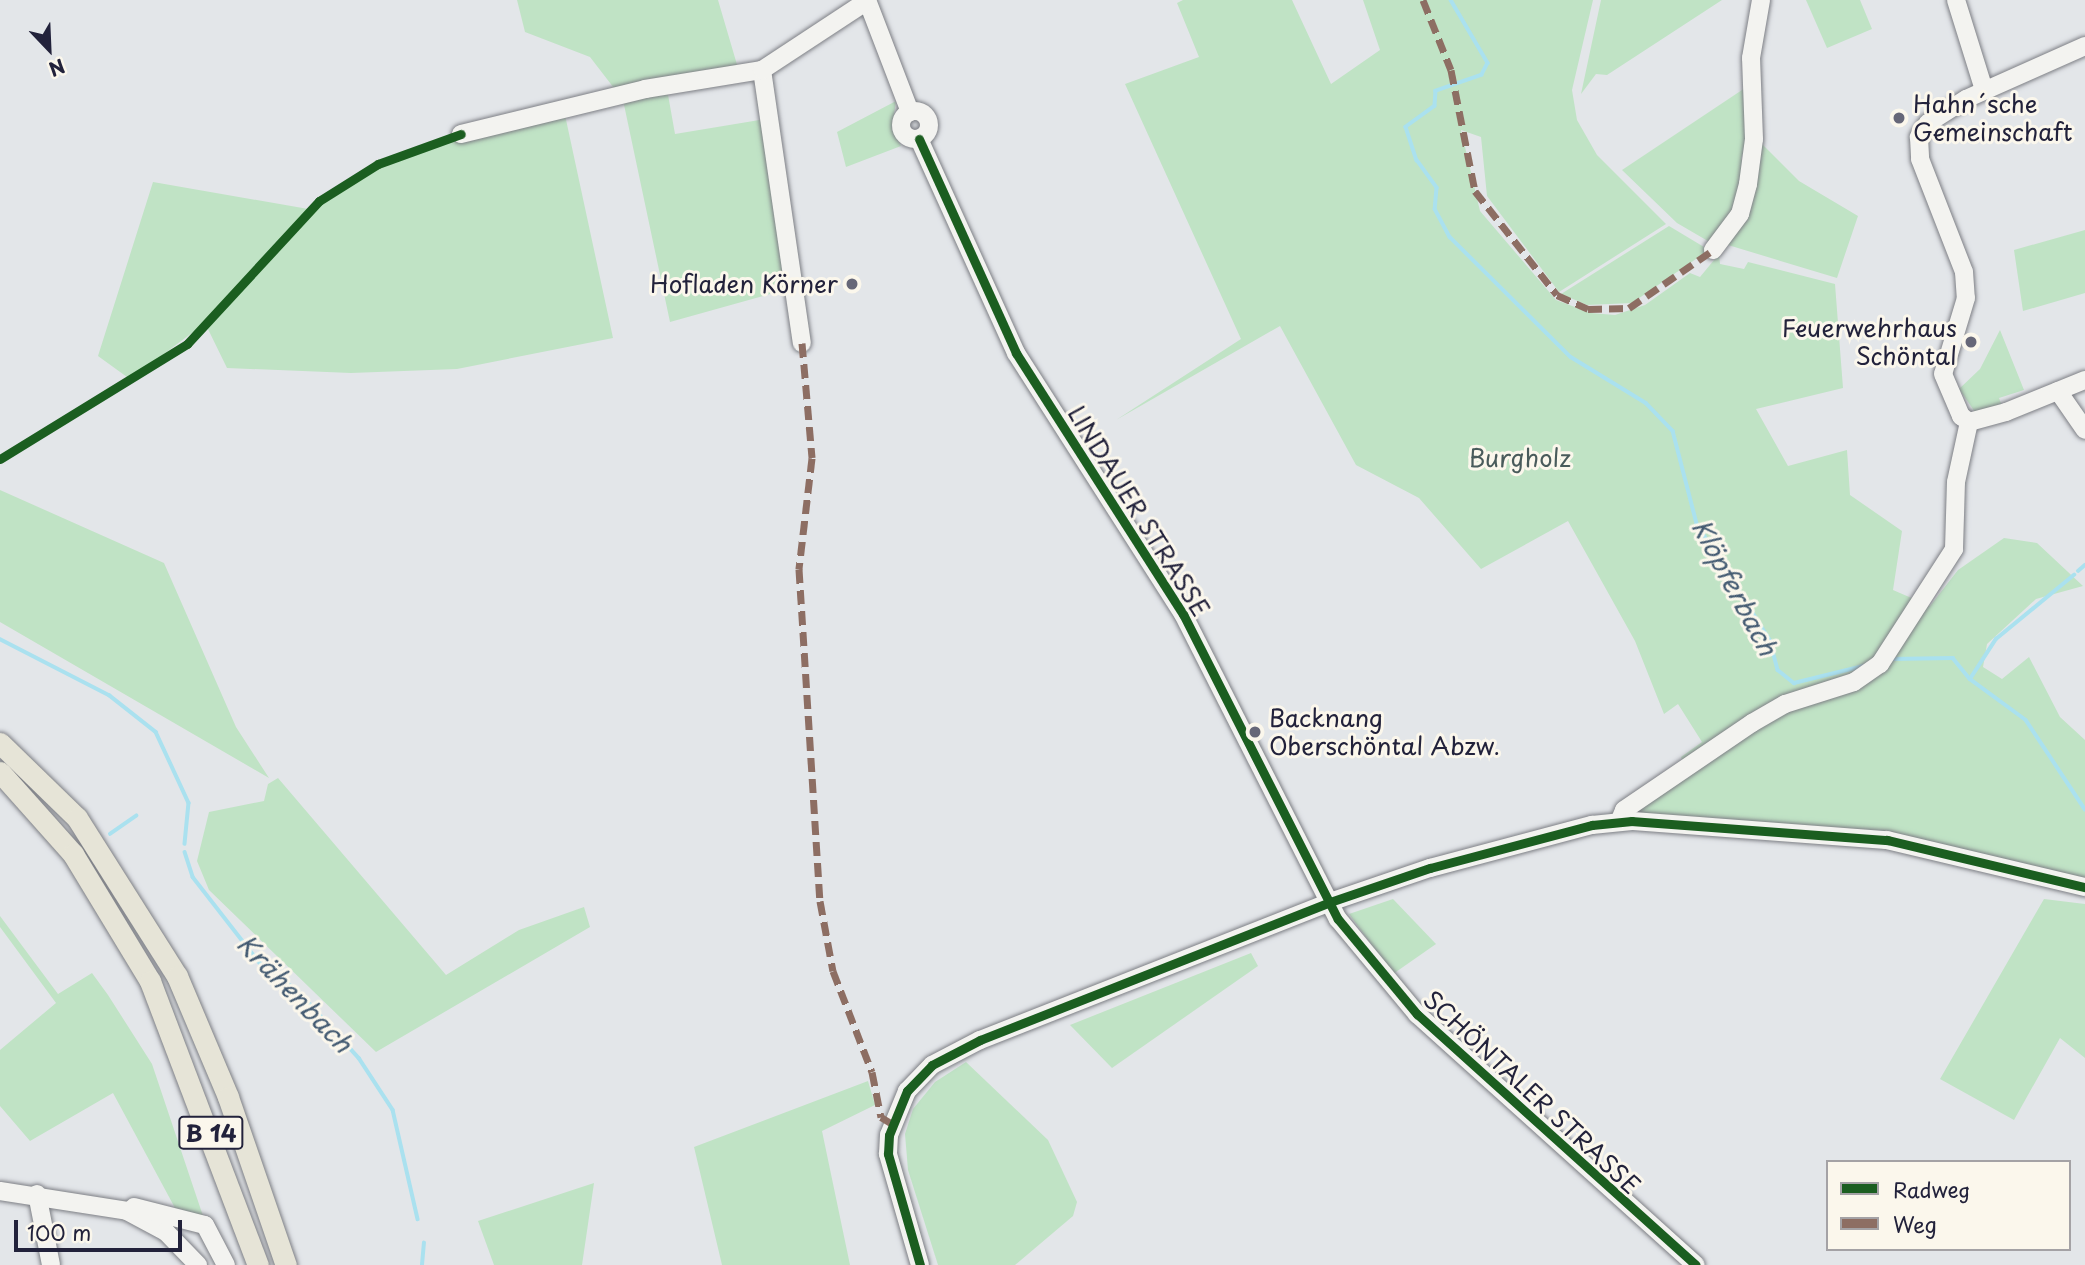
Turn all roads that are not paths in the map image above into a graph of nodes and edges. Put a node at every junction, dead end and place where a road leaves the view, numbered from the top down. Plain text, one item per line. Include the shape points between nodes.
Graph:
1 (1761, 0) edge
2 (1956, 0) edge
3 (867, 1) edge
4 (2085, 46) edge
5 (762, 70) junction
6 (1984, 90) junction
7 (461, 134) dead end
8 (1713, 250) dead end
9 (802, 343) dead end
10 (2085, 380) edge
11 (2059, 391) junction
12 (1969, 422) junction
13 (2085, 430) edge
14 (0, 743) edge
15 (0, 772) edge
16 (38, 783) junction
17 (1619, 821) junction
18 (73, 854) junction
19 (2085, 887) edge
20 (1330, 902) junction
21 (0, 1191) edge
22 (37, 1194) junction
23 (92, 1201) junction
24 (51, 1265) edge
25 (198, 1265) edge
26 (226, 1265) edge
27 (258, 1265) edge
28 (286, 1265) edge
29 (920, 1265) edge
30 (1696, 1265) edge

1 - 8 street via 1751,58 1754,146 1748,184 1740,214
2 - 6 street
3 - 5 street
3 - 20 street, LINDAUER STRASSE via 910,112 929,121 919,139 1016,354 1183,614
4 - 6 street
5 - 7 street via 645,89
5 - 9 street
6 - 12 street via 1928,123 1919,137 1920,159 1964,272 1961,320 1942,374 1946,391
10 - 11 street
11 - 12 street
11 - 13 street
12 - 17 street via 1956,482 1954,549 1885,657 1854,682 1785,704 1752,723 1623,810
14 - 16 main road, B 14
15 - 18 main road
16 - 18 main road, B 14
16 - 28 main road via 84,827 177,976 228,1097
17 - 19 street via 1887,840
17 - 20 street via 1430,868
18 - 27 main road, B 14 via 160,1002
20 - 29 street via 968,1045 923,1073 891,1123 888,1154
20 - 30 street, SCHÖNTALER STRASSE via 1384,982
21 - 22 street
22 - 23 street
22 - 24 street
23 - 25 street via 145,1220
23 - 26 street via 195,1220 217,1237

